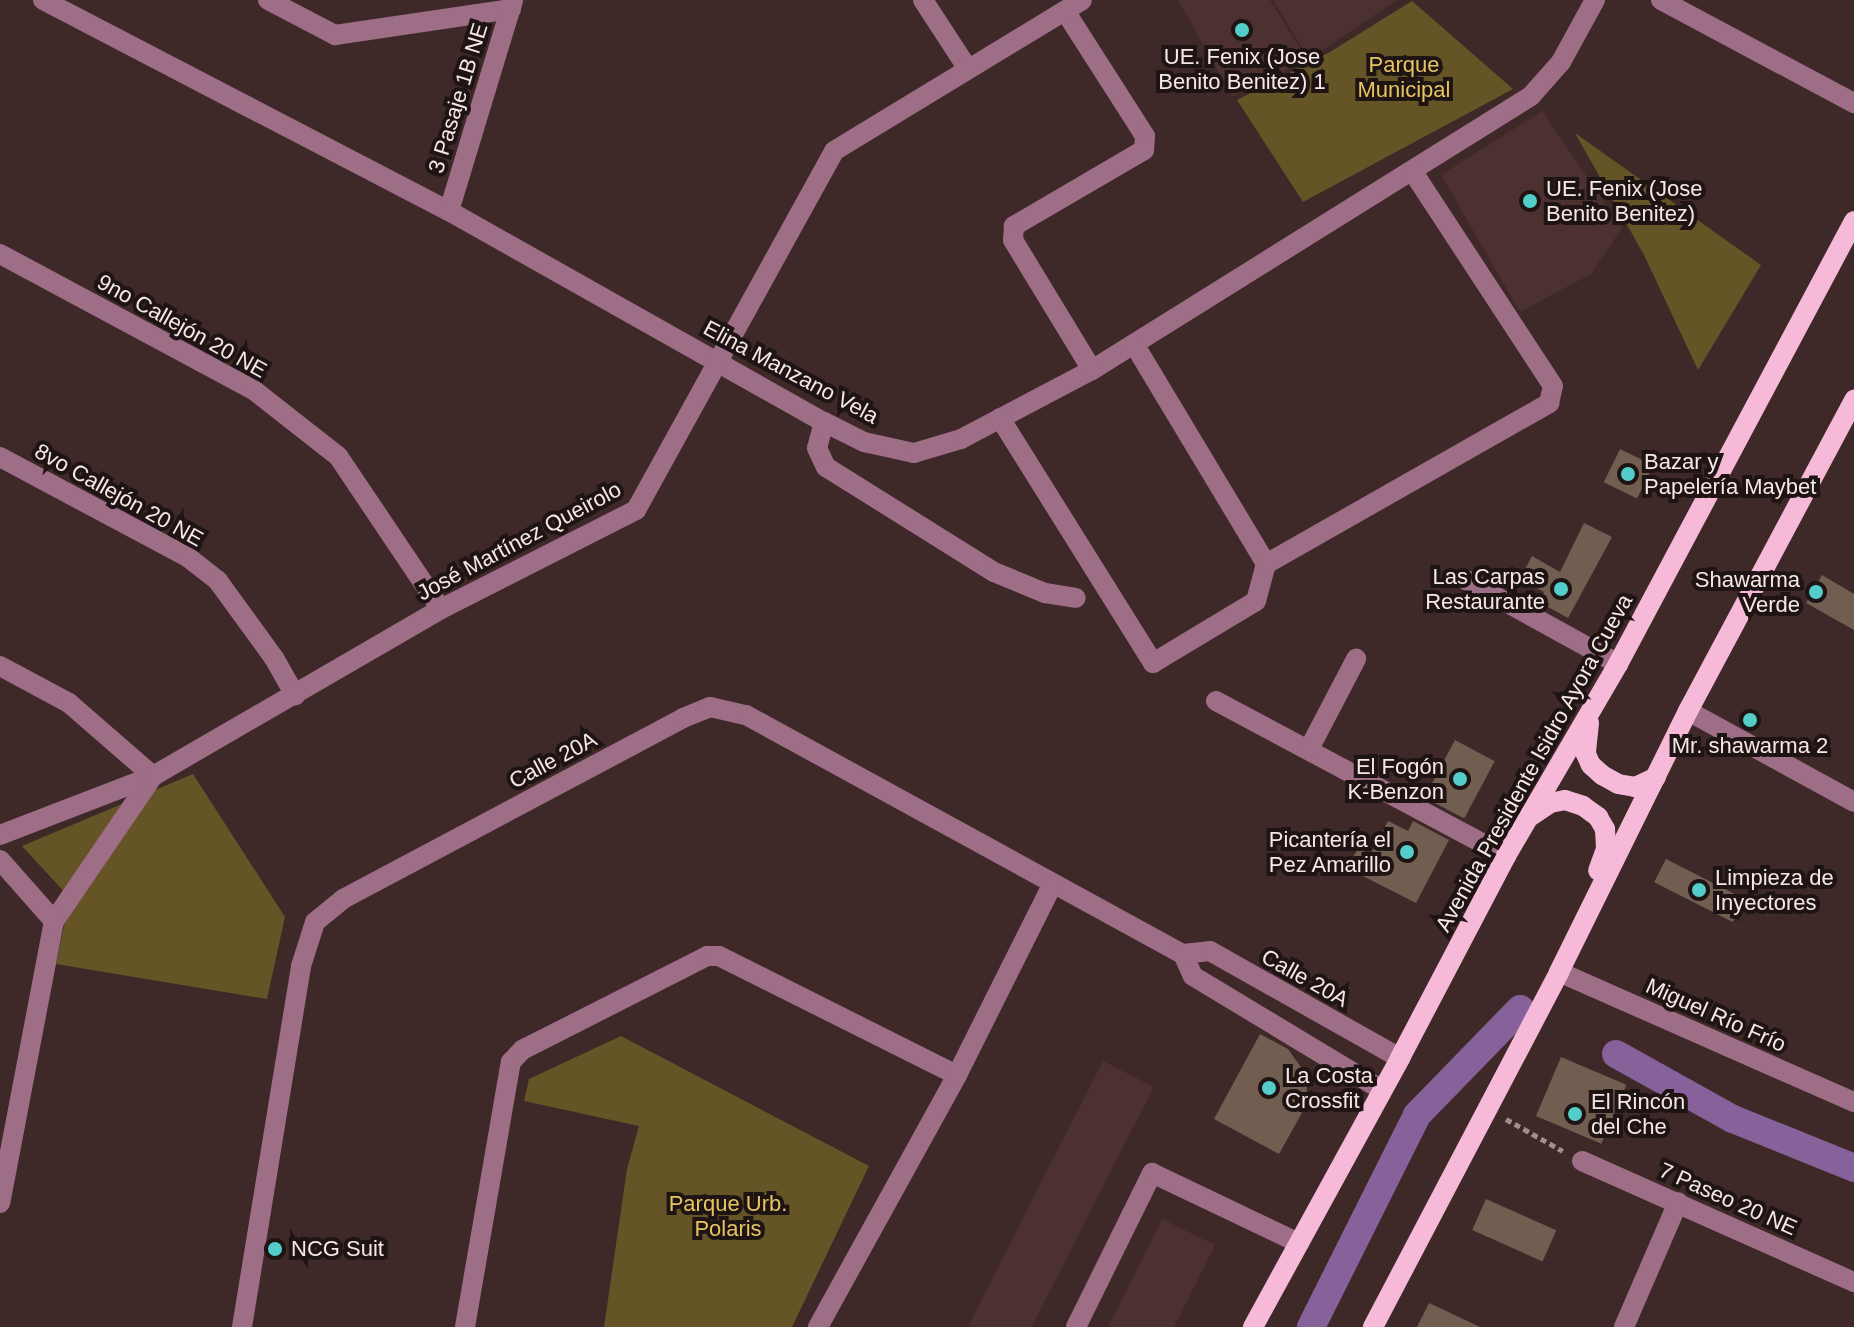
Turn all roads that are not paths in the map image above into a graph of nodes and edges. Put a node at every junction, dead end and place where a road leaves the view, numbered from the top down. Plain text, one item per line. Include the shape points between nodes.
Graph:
1 (43, 0) edge
2 (268, 0) edge
3 (923, 0) edge
4 (1595, 0) edge
5 (1661, 0) edge
6 (512, 5) edge
7 (1074, 5) edge
8 (968, 69) junction
9 (1854, 103) edge
10 (1413, 172) junction
11 (449, 211) junction
12 (1854, 221) edge
13 (0, 254) edge
14 (1134, 344) junction
15 (718, 361) junction
16 (1092, 370) junction
17 (1854, 400) edge
18 (1000, 418) junction
19 (824, 422) junction
20 (0, 457) edge
21 (1266, 564) junction
22 (1466, 580) dead end
23 (1076, 598) dead end
24 (441, 609) junction
25 (1356, 659) dead end
26 (1618, 664) junction
27 (0, 666) edge
28 (295, 695) junction
29 (1216, 701) dead end
30 (1593, 708) junction
31 (1688, 711) junction
32 (1309, 749) junction
33 (153, 776) junction
34 (1656, 777) junction
35 (1854, 802) edge
36 (1526, 819) junction
37 (0, 835) edge
38 (1506, 856) junction
39 (0, 860) edge
40 (1052, 885) junction
41 (54, 921) junction
42 (1579, 932) junction
43 (1183, 954) junction
44 (1559, 972) junction
45 (1400, 1058) junction
46 (957, 1075) junction
47 (1382, 1090) junction
48 (1854, 1102) edge
49 (8, 1110) edge
50 (1582, 1161) road end
51 (1678, 1202) junction
52 (0, 1203) edge
53 (1299, 1243) junction
54 (1854, 1282) edge
55 (242, 1327) edge
56 (465, 1327) edge
57 (818, 1327) edge
58 (1076, 1327) edge
59 (1253, 1327) edge
60 (1373, 1327) edge
61 (1624, 1327) edge

1 - 11 street, Elina Manzano Vela
2 - 6 street via 335,35
3 - 8 street
4 - 10 street, Elina Manzano Vela via 1561,62 1531,96
5 - 9 street
6 - 11 street, 3 Pasaje 1B NE
7 - 8 street, José Martínez Queirolo
7 - 16 street via 1145,136 1144,150 1014,226 1013,240
8 - 15 street, José Martínez Queirolo via 834,151
10 - 14 street, Elina Manzano Vela
10 - 21 street via 1553,386 1553,394 1549,403
11 - 15 street, Elina Manzano Vela
12 - 26 main road, Avenida Presidente Isidro Ayora Cueva
13 - 24 street, 9no Callejón 20 NE via 255,391 338,456
14 - 16 street, Elina Manzano Vela
14 - 21 street
15 - 19 street, Elina Manzano Vela
15 - 24 street, José Martínez Queirolo via 636,510
16 - 18 street, Elina Manzano Vela
17 - 31 main road
18 - 19 street, Elina Manzano Vela via 961,439 914,453 864,442
18 - 21 street via 1153,663 1256,601
19 - 23 street via 817,448 826,467 994,572 1045,593
20 - 28 street, 8vo Callejón 20 NE via 189,558 218,581
22 - 26 street
24 - 28 street, José Martínez Queirolo
25 - 32 street
26 - 30 main road, Avenida Presidente Isidro Ayora Cueva
27 - 33 street via 69,703
28 - 33 street, José Martínez Queirolo
29 - 32 street
30 - 34 main road via 1586,740 1591,765 1618,784 1635,787
30 - 36 main road, Avenida Presidente Isidro Ayora Cueva
31 - 34 main road
31 - 35 street
32 - 38 street
33 - 37 street, José Martínez Queirolo
33 - 41 street, José Martínez Queirolo
34 - 42 main road
36 - 38 main road, Avenida Presidente Isidro Ayora Cueva
36 - 42 main road via 1565,800 1583,806 1605,829 1606,849
38 - 45 main road, Avenida Presidente Isidro Ayora Cueva
39 - 41 street
40 - 43 street, Calle 20A
40 - 46 street
40 - 55 street, Calle 20A via 746,715 710,707 343,899 315,922 301,966
41 - 49 street, José Martínez Queirolo
42 - 44 main road
43 - 45 street, Calle 20A via 1210,951
43 - 47 street, Calle 20A via 1193,976
44 - 48 street, Miguel Río Frío
44 - 60 main road
45 - 47 main road, Avenida Presidente Isidro Ayora Cueva
46 - 56 street via 719,956 707,956 522,1050 511,1062
46 - 57 street
47 - 53 main road, Avenida Presidente Isidro Ayora Cueva
49 - 52 street, José Martínez Queirolo
50 - 51 street, 7 Paseo 20 NE
51 - 54 street, 7 Paseo 20 NE
51 - 61 street
53 - 58 street via 1152,1173
53 - 59 main road, Avenida Presidente Isidro Ayora Cueva

